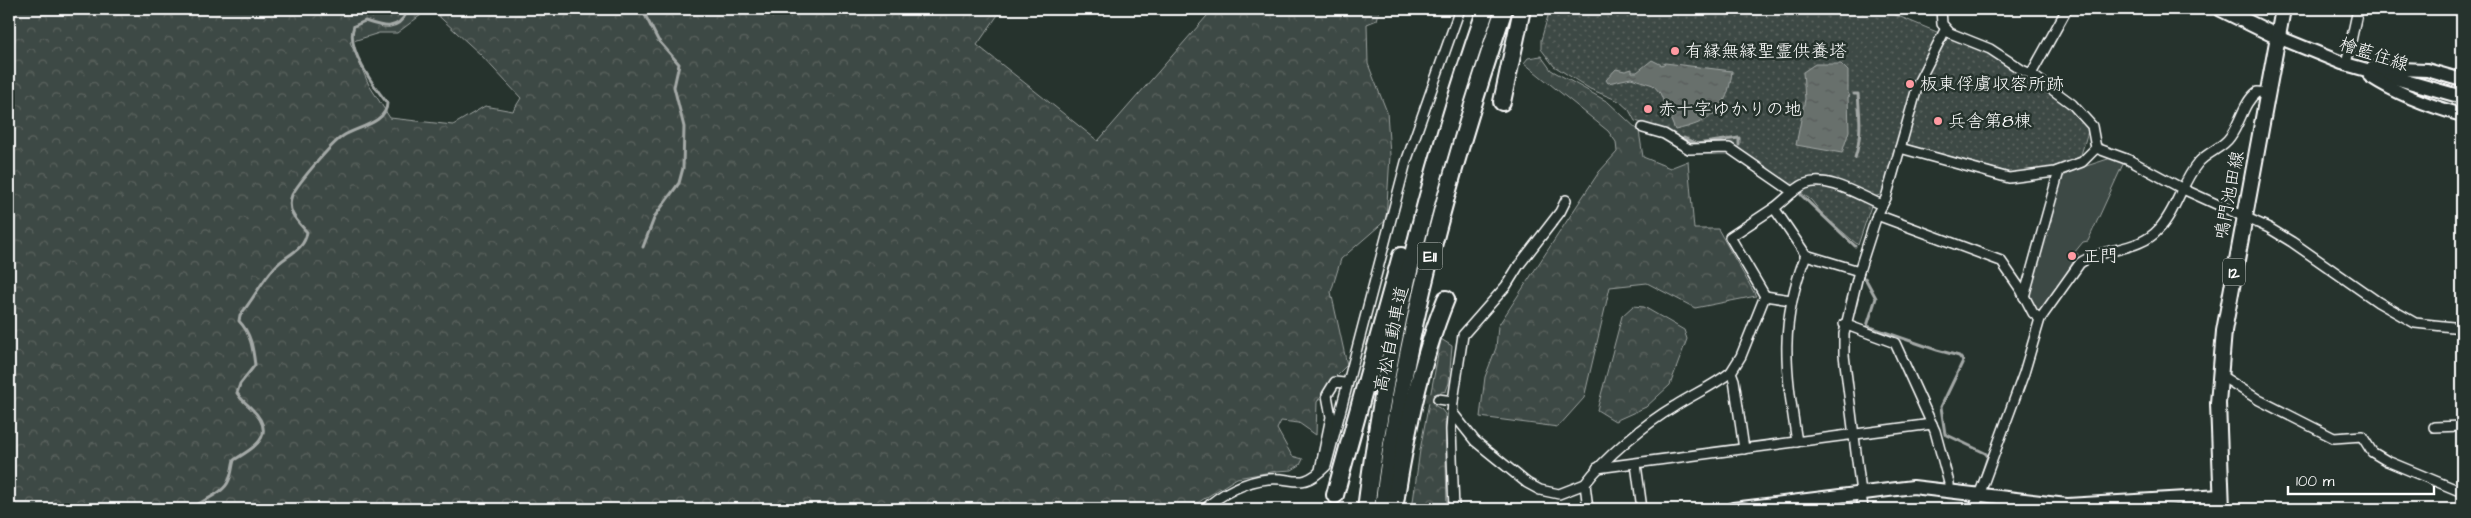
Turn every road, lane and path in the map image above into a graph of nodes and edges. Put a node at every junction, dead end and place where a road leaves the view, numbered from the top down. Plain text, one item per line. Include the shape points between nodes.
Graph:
1 (1460, 9) edge
2 (1486, 9) edge
3 (1504, 9) edge
4 (1522, 9) edge
5 (1941, 9) edge
6 (2068, 9) edge
7 (2221, 9) edge
8 (2282, 9) edge
9 (2358, 9) edge
10 (1944, 30) junction
11 (2278, 37) junction
12 (2352, 66) junction
13 (2030, 74) junction
14 (2462, 80) edge
15 (2268, 93) junction
16 (2462, 97) edge
17 (1502, 102) dead end
18 (2462, 115) edge
19 (1643, 128) dead end
20 (1900, 148) junction
21 (2096, 148) junction
22 (1439, 153) junction
23 (2059, 171) junction
24 (2182, 189) junction
25 (1793, 192) junction
26 (1566, 200) dead end
27 (1882, 205) junction
28 (1774, 208) junction
29 (1877, 215) junction
30 (2244, 218) junction
31 (1806, 255) junction
32 (1859, 271) junction
33 (1765, 296) junction
34 (2024, 297) junction
35 (1446, 299) dead end
36 (1791, 300) junction
37 (2040, 319) junction
38 (1844, 324) junction
39 (2462, 328) edge
40 (1731, 372) junction
41 (2220, 375) junction
42 (1344, 383) dead end
43 (1438, 399) tunnel mouth
44 (1453, 401) junction
45 (1452, 412) junction
46 (1932, 424) junction
47 (2462, 426) edge
48 (2434, 427) dead end
49 (1854, 434) junction
50 (1798, 442) junction
51 (1744, 450) junction
52 (1636, 464) junction
53 (1597, 468) junction
54 (1320, 472) junction
55 (1585, 484) junction
56 (1949, 490) junction
57 (1861, 492) junction
58 (2462, 492) edge
59 (1978, 494) junction
60 (1335, 495) dead end
61 (2221, 502) edge
62 (1752, 508) edge
63 (1205, 509) edge
64 (1366, 509) edge
65 (1383, 509) edge
66 (1394, 509) edge
67 (1454, 509) edge
68 (1588, 509) edge
69 (1642, 509) edge
70 (1733, 509) edge
71 (1863, 509) edge
72 (1974, 509) edge

1 - 54 street via 1406,162 1330,457
2 - 22 highway, 高松自動車道 / E11
3 - 65 highway, 高松自動車道 / E11 via 1456,157 1408,346
4 - 17 highway
5 - 10 street
6 - 13 street
7 - 11 main road
8 - 11 main road, 鳴門池田線 / 12
9 - 12 street
10 - 13 street via 1990,49
10 - 20 street via 1921,76
11 - 12 street, 檜藍住線
11 - 15 main road, 鳴門池田線 / 12
12 - 14 street via 2427,70
12 - 16 street, 檜藍住線
12 - 18 street via 2428,106
13 - 21 street via 2080,112 2092,126
15 - 24 street via 2257,92 2249,99 2228,141 2198,163
15 - 30 main road, 鳴門池田線 / 12
19 - 25 street via 1664,134 1689,149 1729,148
20 - 23 street via 2009,178
20 - 27 street
21 - 23 street via 2082,162
21 - 24 street via 2129,160
22 - 60 highway via 1414,208
22 - 64 highway, 高松自動車道 / E11 via 1392,342 1375,433
23 - 34 street
24 - 30 street
24 - 37 street via 2160,229 2128,247 2087,258 2080,263
25 - 27 street via 1804,184 1817,182 1834,185
25 - 28 street
26 - 44 street via 1506,286 1463,336
27 - 29 street
28 - 31 street
28 - 33 street via 1730,237
29 - 32 street
29 - 34 street via 2001,261
30 - 39 street via 2292,242 2378,302 2415,323
30 - 41 main road, 鳴門池田線 / 12 via 2224,331
31 - 32 street
31 - 36 street
32 - 38 street
33 - 36 street
33 - 40 street via 1741,356
34 - 37 street
35 - 66 highway via 1435,326 1404,447
36 - 50 street via 1785,346
37 - 59 street via 2024,374
38 - 46 street via 1895,343
38 - 49 street via 1844,355
40 - 51 street
40 - 53 street via 1716,384 1674,406
41 - 58 street via 2259,400 2334,438 2362,436 2372,452 2387,461
41 - 61 main road, 鳴門池田線 / 12
42 - 54 street via 1335,382 1327,395 1331,417
43 - 44 street
44 - 45 street
45 - 55 street via 1475,441 1527,483 1559,494
45 - 67 street
46 - 49 street
46 - 56 street
47 - 48 street
49 - 50 street
49 - 57 street
50 - 51 street
51 - 52 street
52 - 53 street
52 - 69 street
53 - 55 street
54 - 63 street via 1308,480 1269,479 1240,487
55 - 68 street
56 - 57 street via 1913,487
56 - 59 street
57 - 62 street
57 - 71 street
59 - 61 street via 2067,505
59 - 72 street
62 - 70 street

